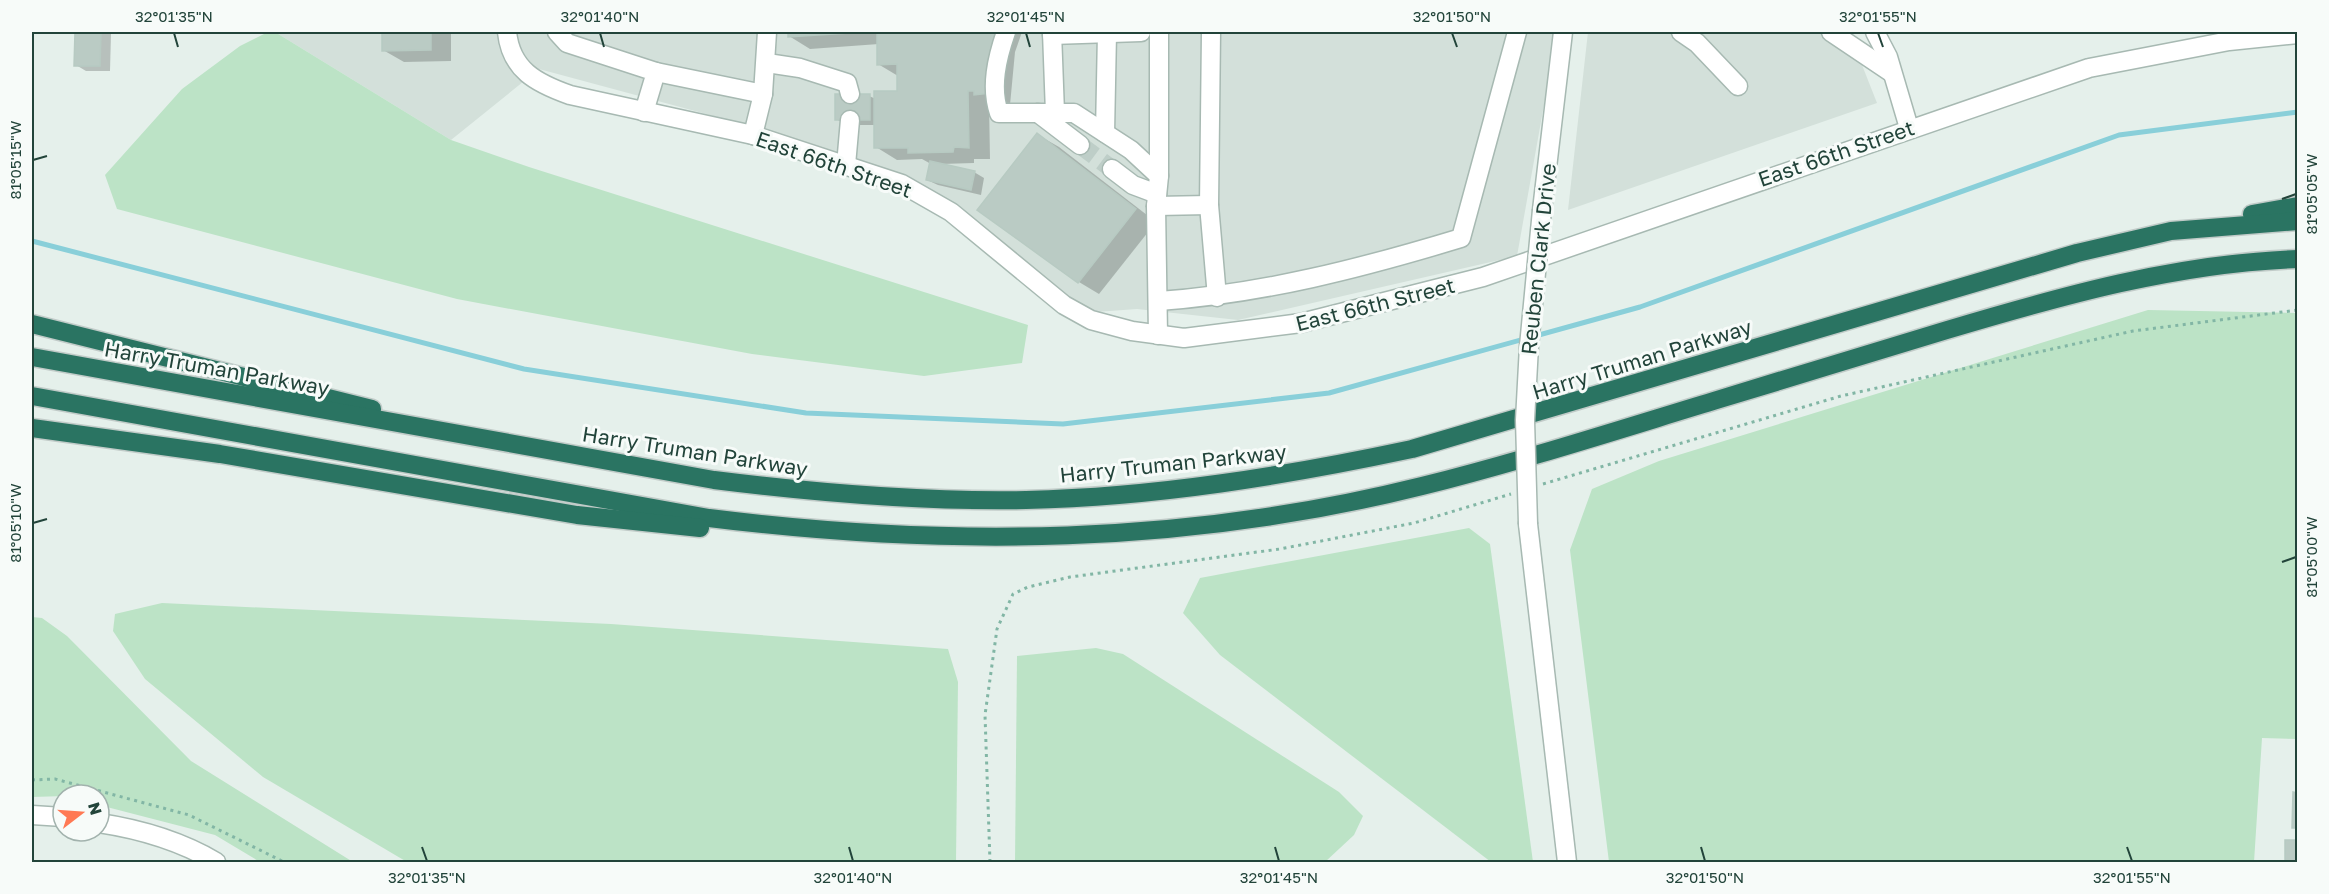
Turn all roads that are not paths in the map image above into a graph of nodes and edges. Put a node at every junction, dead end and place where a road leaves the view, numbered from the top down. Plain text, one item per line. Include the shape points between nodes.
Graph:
1 (507, 32) edge
2 (557, 32) edge
3 (767, 32) edge
4 (1006, 32) edge
5 (1141, 32) edge
6 (1160, 32) edge
7 (1211, 32) edge
8 (1517, 32) edge
9 (1563, 32) edge
10 (1681, 32) edge
11 (1831, 32) edge
12 (1875, 32) edge
13 (1052, 33) edge
14 (1107, 33) junction
15 (2298, 34) edge
16 (767, 63) junction
17 (656, 72) junction
18 (1892, 73) junction
19 (1738, 86) dead end
20 (763, 93) junction
21 (850, 94) dead end
22 (644, 112) junction
23 (1047, 113) junction
24 (850, 120) dead end
25 (1909, 128) junction
26 (1105, 133) junction
27 (753, 135) junction
28 (1080, 145) tunnel mouth
29 (846, 165) junction
30 (1112, 169) tunnel mouth
31 (1157, 192) junction
32 (1209, 205) junction
33 (2298, 206) edge
34 (2298, 221) edge
35 (2171, 231) junction
36 (2298, 259) edge
37 (1217, 297) junction
38 (1159, 301) junction
39 (32, 324) edge
40 (1158, 335) junction
41 (32, 357) edge
42 (32, 396) edge
43 (32, 428) edge
44 (477, 439) junction
45 (900, 536) junction
46 (32, 815) edge
47 (51, 816) edge
48 (111, 825) edge
49 (209, 860) edge
50 (1566, 862) edge

1 - 22 street, East 66th Street via 508,46 526,75 570,95
2 - 17 street via 567,43
3 - 16 street
4 - 23 street via 998,58 994,97 999,113
5 - 14 street
6 - 31 street
7 - 32 street
8 - 37 street via 1461,238 1355,268
9 - 50 street, Reuben Clark Drive, bridge via 1542,210 1526,409 1528,524
10 - 19 street via 1697,43
11 - 18 street
12 - 18 street
13 - 14 street
13 - 23 street
14 - 26 street
15 - 25 street, East 66th Street via 2229,41 2089,68
16 - 20 street
16 - 21 street via 847,82
17 - 20 street
17 - 22 street
18 - 25 street
20 - 27 street
22 - 27 street, East 66th Street
23 - 26 street via 1074,113
23 - 28 street
24 - 29 street
25 - 40 street, East 66th Street via 1483,277 1301,323 1202,337
26 - 31 street via 1131,150
27 - 29 street, East 66th Street
29 - 40 street, East 66th Street via 902,184 951,212 1064,305 1091,320
30 - 31 street via 1133,185
31 - 32 street
31 - 38 street
32 - 37 street
33 - 35 highway
34 - 35 highway, Harry Truman Parkway
35 - 44 highway, Harry Truman Parkway via 2012,271 1412,449 1202,486 1026,500 807,492
36 - 45 highway via 2215,266 2087,290 1490,467 1351,501 1144,531 1027,538
37 - 38 street
38 - 40 street
39 - 44 highway via 324,396
41 - 44 highway, Harry Truman Parkway
42 - 45 highway via 709,518 803,530
43 - 45 highway via 220,454 577,514 709,529
46 - 47 street
48 - 49 street

